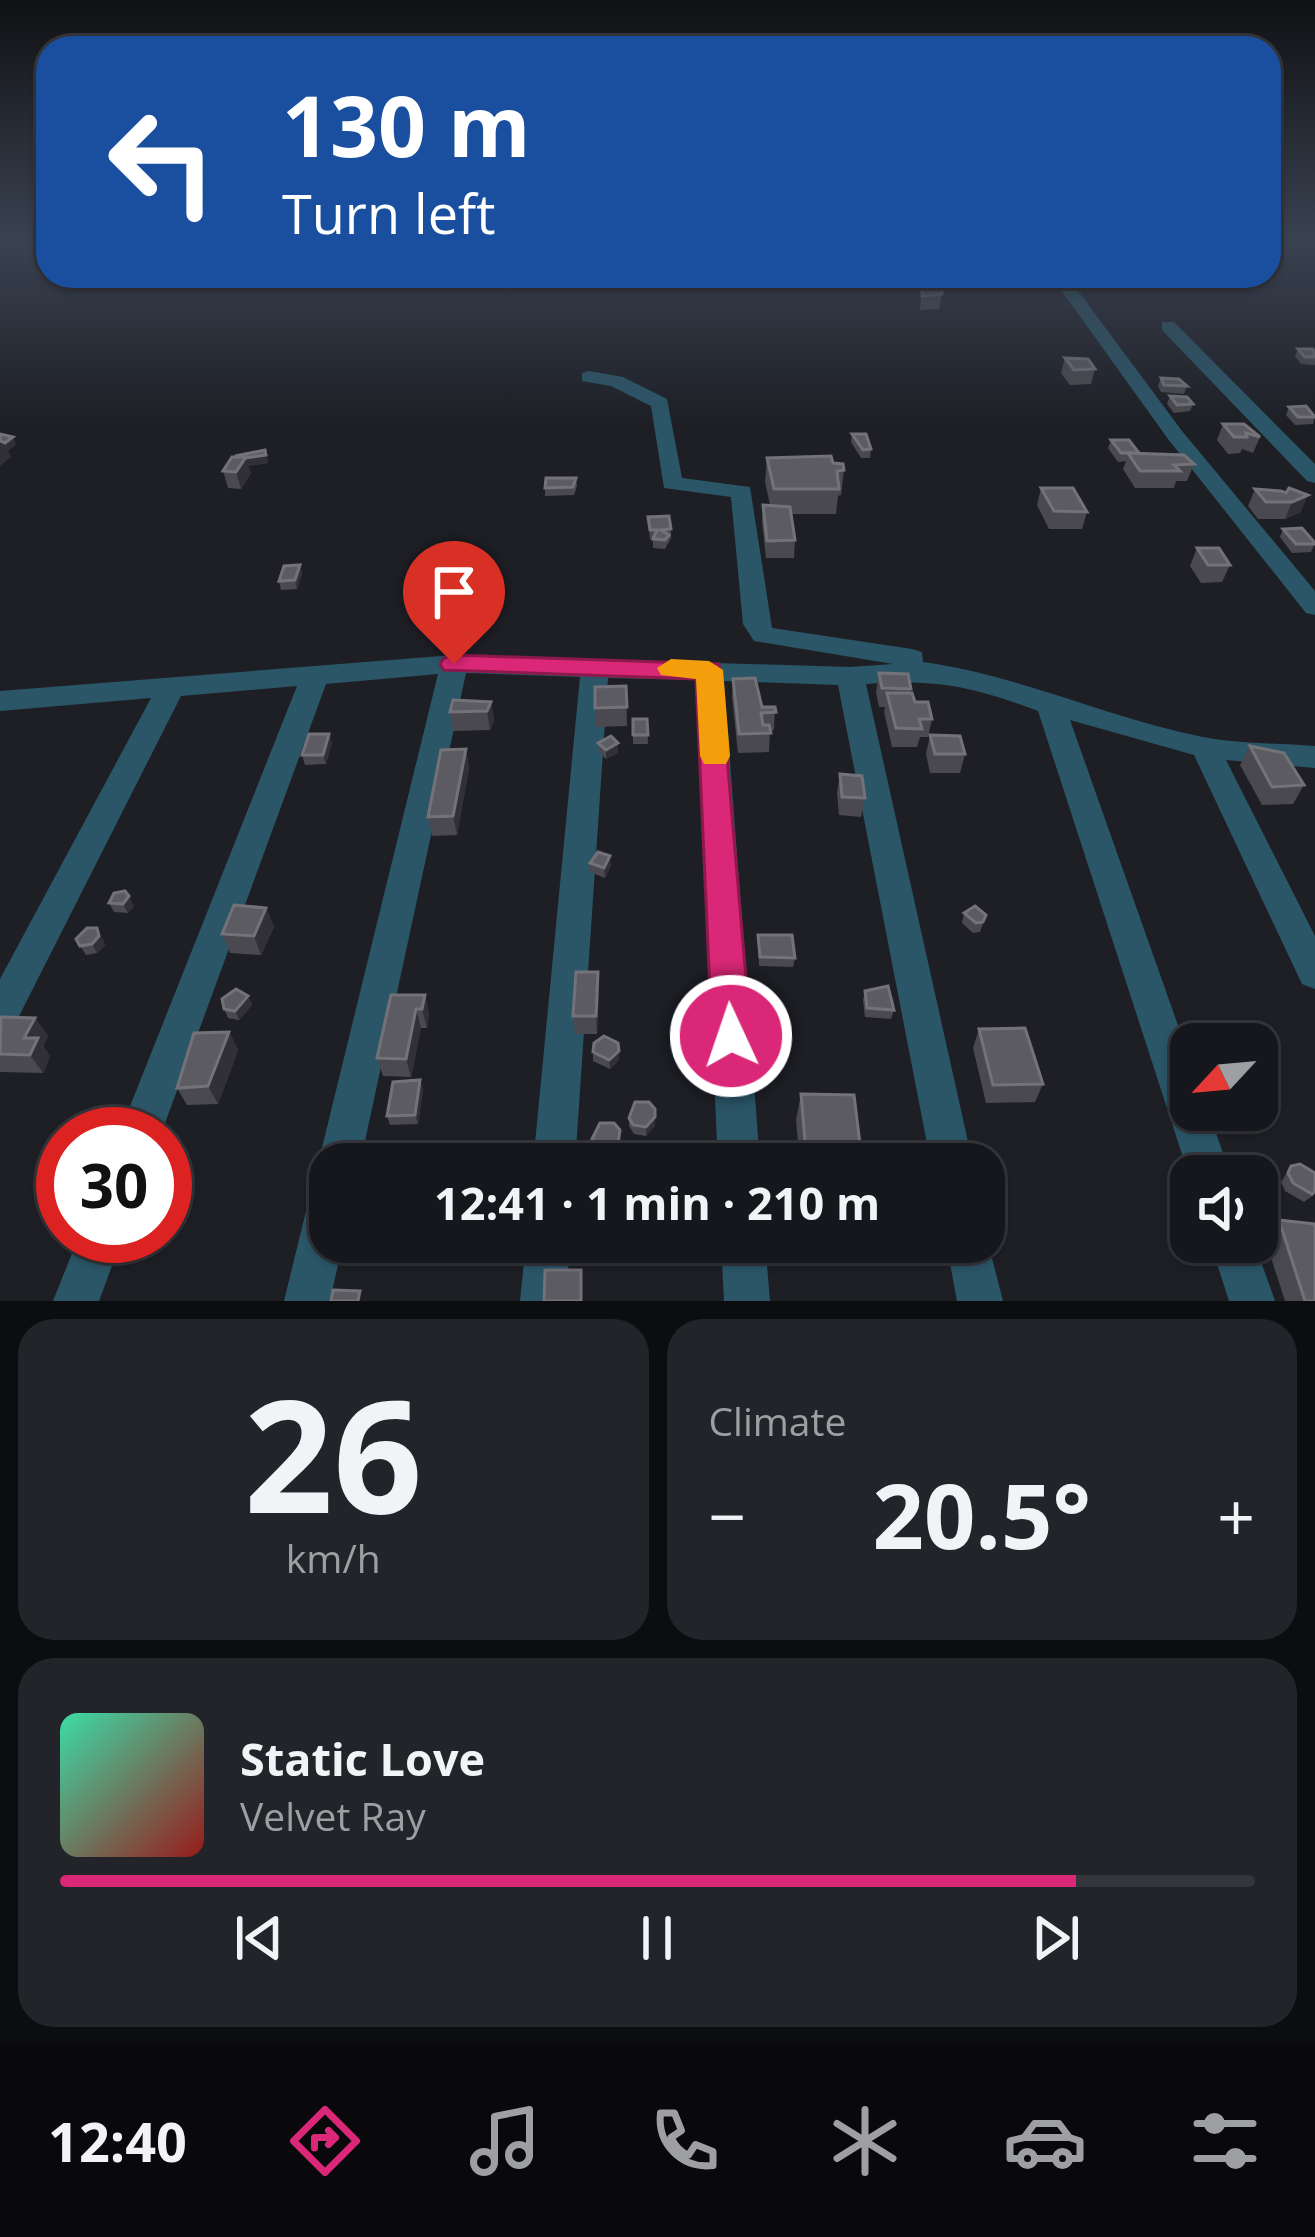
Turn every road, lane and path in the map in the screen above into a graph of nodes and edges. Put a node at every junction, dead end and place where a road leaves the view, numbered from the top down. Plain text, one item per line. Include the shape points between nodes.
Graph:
1 (1078, 302) edge
2 (1168, 326) dead end
3 (589, 377) dead end
4 (1315, 476) edge
5 (1315, 608) edge
6 (454, 664) junction
7 (595, 665) junction
8 (709, 670) junction
9 (315, 675) junction
10 (850, 676) junction
11 (979, 680) junction
12 (171, 687) junction
13 (0, 701) edge
14 (1050, 705) junction
15 (1205, 748) junction
16 (1315, 757) edge
17 (1315, 973) edge
18 (0, 1016) edge
19 (150, 1107) edge
20 (344, 1143) edge
21 (556, 1143) edge
22 (738, 1143) edge
23 (948, 1143) edge
24 (1203, 1155) edge
25 (91, 1263) edge
26 (317, 1263) edge
27 (546, 1263) edge
28 (744, 1263) edge
29 (972, 1263) edge
30 (1239, 1263) edge
31 (76, 1301) edge
32 (308, 1301) edge
33 (543, 1301) edge
34 (747, 1301) edge
35 (980, 1301) edge
36 (1252, 1301) edge

1 - 5 street
2 - 4 street
3 - 11 street via 660,404 672,484 742,492 756,624 764,634 939,664
6 - 7 street
6 - 9 street
6 - 20 street
7 - 8 street
7 - 21 street
8 - 10 street
8 - 22 street
9 - 12 street
9 - 19 street
10 - 11 street via 923,670
10 - 23 street
11 - 14 street
12 - 13 street
12 - 18 street
14 - 15 street
14 - 24 street
15 - 16 street
15 - 17 street
25 - 31 street
26 - 32 street
27 - 33 street
28 - 34 street
29 - 35 street
30 - 36 street

